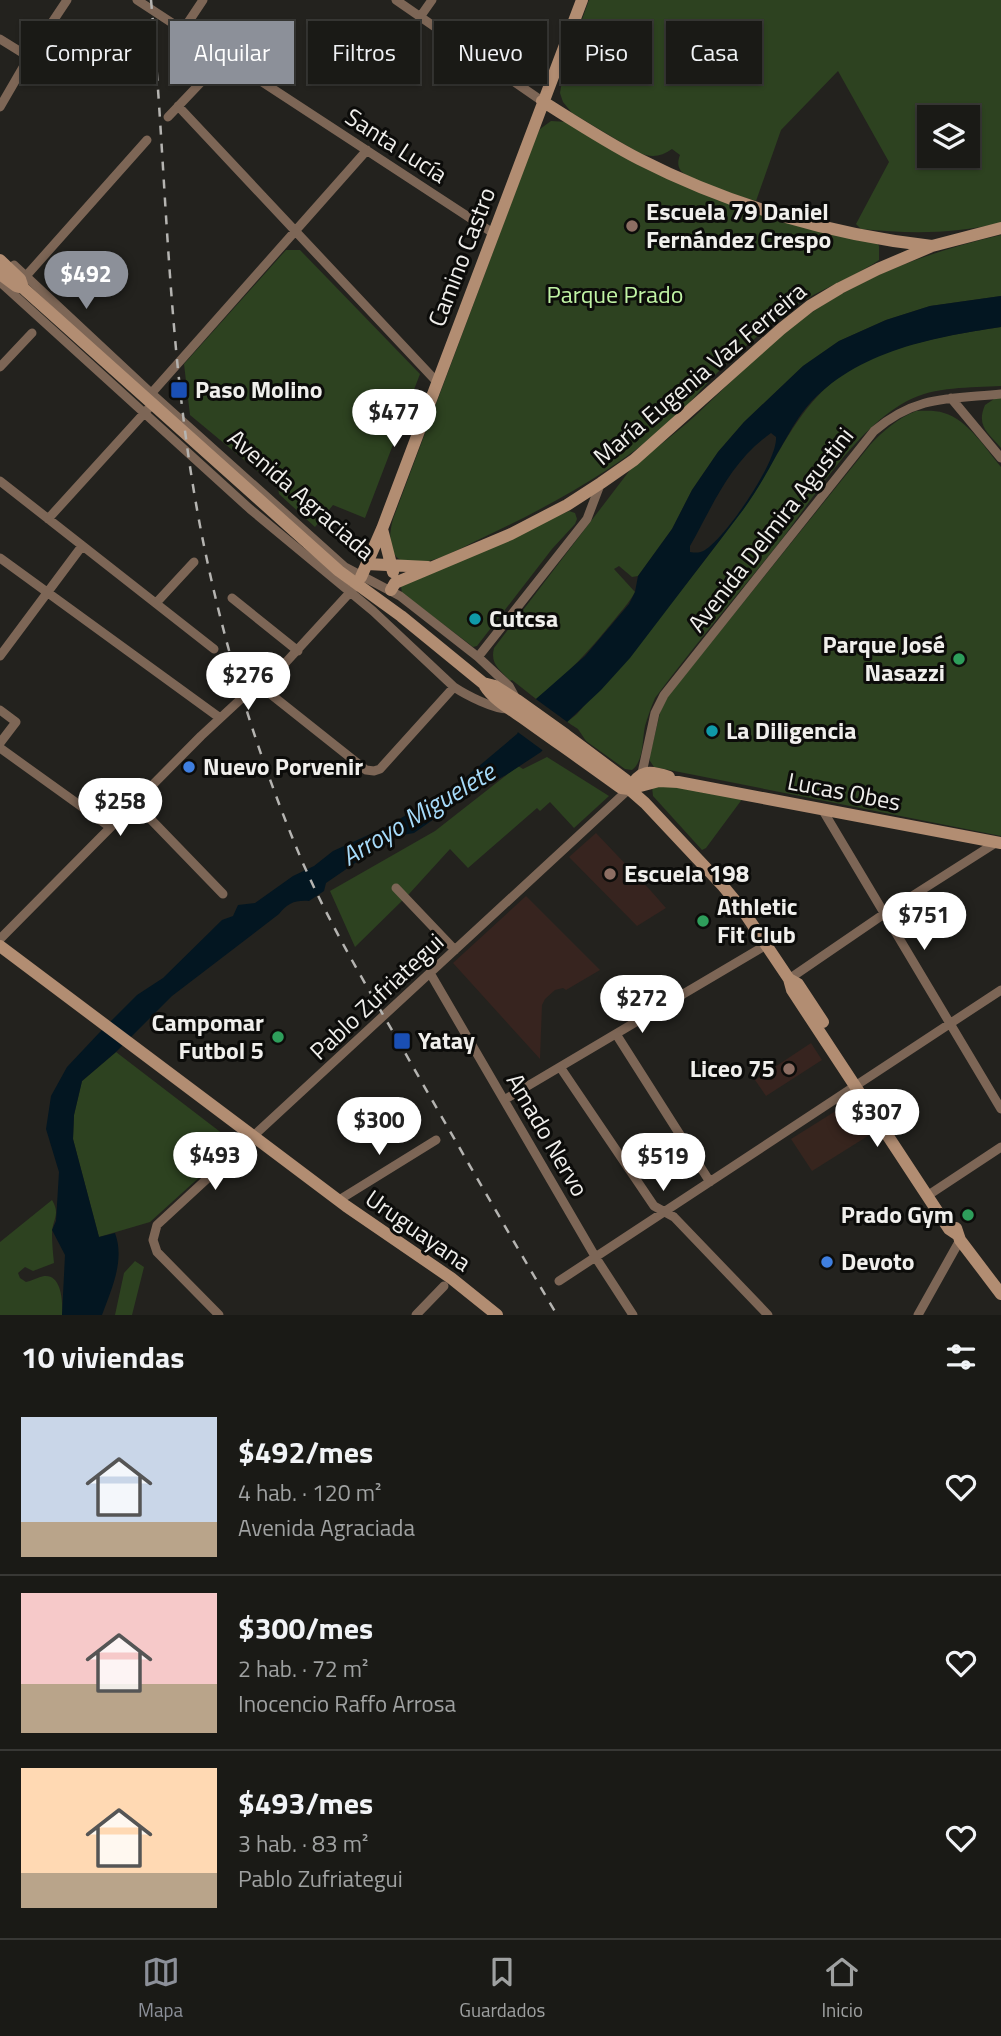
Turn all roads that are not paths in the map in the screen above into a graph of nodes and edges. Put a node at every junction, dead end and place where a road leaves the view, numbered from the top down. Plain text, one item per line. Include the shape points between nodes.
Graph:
1 (66, 0) edge
2 (137, 0) edge
3 (203, 0) edge
4 (396, 0) edge
5 (432, 0) edge
6 (582, 0) edge
7 (420, 17) junction
8 (52, 21) edge
9 (189, 21) edge
10 (170, 22) edge
11 (0, 39) edge
12 (21, 52) edge
13 (21, 71) edge
14 (199, 84) edge
15 (266, 84) edge
16 (542, 101) junction
17 (178, 106) junction
18 (0, 107) edge
19 (168, 117) dead end
20 (147, 141) dead end
21 (367, 150) junction
22 (1001, 228) edge
23 (295, 231) junction
24 (493, 233) junction
25 (932, 246) junction
26 (0, 259) edge
27 (0, 274) edge
28 (0, 282) edge
29 (25, 282) junction
30 (32, 332) dead end
31 (0, 367) edge
32 (437, 382) junction
33 (151, 393) junction
34 (1001, 394) edge
35 (951, 398) junction
36 (144, 413) junction
37 (1001, 458) edge
38 (0, 481) edge
39 (601, 483) junction
40 (48, 519) junction
41 (382, 528) junction
42 (82, 546) junction
43 (0, 558) edge
44 (194, 562) dead end
45 (368, 564) junction
46 (391, 565) junction
47 (432, 567) junction
48 (361, 577) junction
49 (393, 587) junction
50 (350, 593) junction
51 (47, 594) junction
52 (232, 598) dead end
53 (157, 603) junction
54 (373, 611) junction
55 (214, 649) dead end
56 (298, 651) junction
57 (0, 656) edge
58 (478, 657) junction
59 (244, 673) dead end
60 (261, 686) junction
61 (454, 687) junction
62 (514, 705) junction
63 (0, 710) edge
64 (220, 718) junction
65 (0, 743) edge
66 (0, 748) edge
67 (642, 774) junction
68 (678, 782) junction
69 (629, 789) junction
70 (134, 802) junction
71 (822, 809) junction
72 (110, 827) junction
73 (999, 843) edge
74 (396, 888) dead end
75 (223, 894) dead end
76 (884, 914) junction
77 (0, 939) edge
78 (765, 945) junction
79 (0, 946) edge
80 (455, 950) junction
81 (430, 973) junction
82 (789, 979) junction
83 (1001, 990) edge
84 (950, 1024) junction
85 (616, 1034) junction
86 (560, 1067) junction
87 (858, 1083) junction
88 (504, 1100) junction
89 (1001, 1109) edge
90 (254, 1136) junction
91 (436, 1140) dead end
92 (1001, 1147) edge
93 (710, 1182) junction
94 (930, 1194) junction
95 (342, 1203) junction
96 (665, 1212) junction
97 (959, 1237) junction
98 (596, 1258) junction
99 (559, 1281) dead end
100 (444, 1286) dead end
101 (1001, 1294) edge
102 (219, 1315) edge
103 (416, 1315) edge
104 (497, 1315) edge
105 (634, 1315) edge
106 (768, 1315) edge
107 (918, 1315) edge

1 - 8 street
2 - 10 street, Santa Lucía
3 - 9 street
4 - 7 street
5 - 7 street
6 - 16 street, Camino Castro
7 - 16 street
11 - 12 street
13 - 18 street
14 - 17 street
15 - 21 street, Santa Lucía
16 - 24 street, Camino Castro
16 - 25 street via 638,159 712,191 822,226
17 - 19 street
17 - 23 street
20 - 29 street
21 - 23 street
21 - 24 street, Santa Lucía
22 - 25 street, María Eugenia Vaz Ferreira
23 - 32 street
23 - 33 street
24 - 32 street, Camino Castro
25 - 39 street, María Eugenia Vaz Ferreira via 810,306 634,460
26 - 29 street, Avenida Agraciada
27 - 29 street, Avenida Agraciada via 16,286
28 - 36 street, Avenida Agraciada
29 - 33 street, Avenida Agraciada
29 - 62 street, Avenida Agraciada via 339,571 488,691
30 - 31 street
32 - 41 street, Camino Castro
33 - 36 street via 153,402
33 - 48 street, Avenida Agraciada
34 - 35 street, Avenida Delmira Agustini
35 - 37 street
35 - 67 street, Avenida Delmira Agustini via 920,403 896,414 864,443 664,695 655,713
36 - 40 street
36 - 50 street, Avenida Agraciada
38 - 40 street
39 - 47 street, María Eugenia Vaz Ferreira via 511,534
39 - 58 street via 587,519
40 - 42 street
41 - 45 street, Camino Castro
41 - 46 street
42 - 51 street
42 - 53 street
43 - 51 street
44 - 53 street
45 - 46 street, María Eugenia Vaz Ferreira
45 - 48 street, Camino Castro
46 - 47 street, María Eugenia Vaz Ferreira
46 - 49 street
47 - 49 street, María Eugenia Vaz Ferreira
48 - 49 street, Avenida Agraciada
48 - 50 street, Camino Castro
49 - 54 street, María Eugenia Vaz Ferreira
49 - 58 street, Avenida Agraciada
50 - 54 street, Avenida Agraciada
50 - 56 street, Camino Castro
51 - 57 street
51 - 64 street
52 - 56 street
53 - 55 street
54 - 61 street, Avenida Agraciada
56 - 60 street, Camino Castro
58 - 62 street, Avenida Agraciada via 509,685
59 - 60 street
60 - 61 street via 366,770 374,771
60 - 64 street, Camino Castro
61 - 62 street, Avenida Agraciada via 497,708
62 - 69 street, Avenida Agraciada via 621,788
63 - 65 street via 16,722
64 - 70 street, Camino Castro
66 - 72 street
67 - 68 street, Lucas Obes via 661,774
67 - 69 street
68 - 69 street, Lucas Obes via 659,781
68 - 71 street, Lucas Obes
69 - 78 street, Avenida Agraciada via 723,886
69 - 80 street, Pablo Zufriategui
70 - 72 street, Camino Castro
70 - 75 street
71 - 73 street, Lucas Obes
71 - 76 street
72 - 77 street, Camino Castro
73 - 76 street
74 - 80 street
76 - 82 street
76 - 84 street
78 - 82 street, Avenida Agraciada
78 - 85 street
79 - 90 street, Uruguayana
80 - 81 street, Pablo Zufriategui
81 - 88 street, Amado Nervo
81 - 90 street, Pablo Zufriategui
82 - 87 street, Avenida Agraciada via 792,990
83 - 84 street
84 - 87 street
84 - 89 street
85 - 86 street
85 - 93 street
86 - 88 street
86 - 96 street via 654,1206
87 - 93 street
87 - 94 street, Avenida Agraciada
88 - 98 street, Amado Nervo
90 - 95 street, Uruguayana
90 - 102 street, Pablo Zufriategui via 161,1220 153,1234 158,1251
91 - 95 street
92 - 94 street
93 - 96 street
94 - 97 street, Avenida Agraciada via 949,1229
95 - 104 street, Uruguayana
96 - 98 street
96 - 106 street
97 - 101 street, Avenida Agraciada
97 - 107 street
98 - 99 street
98 - 105 street, Amado Nervo
100 - 103 street

